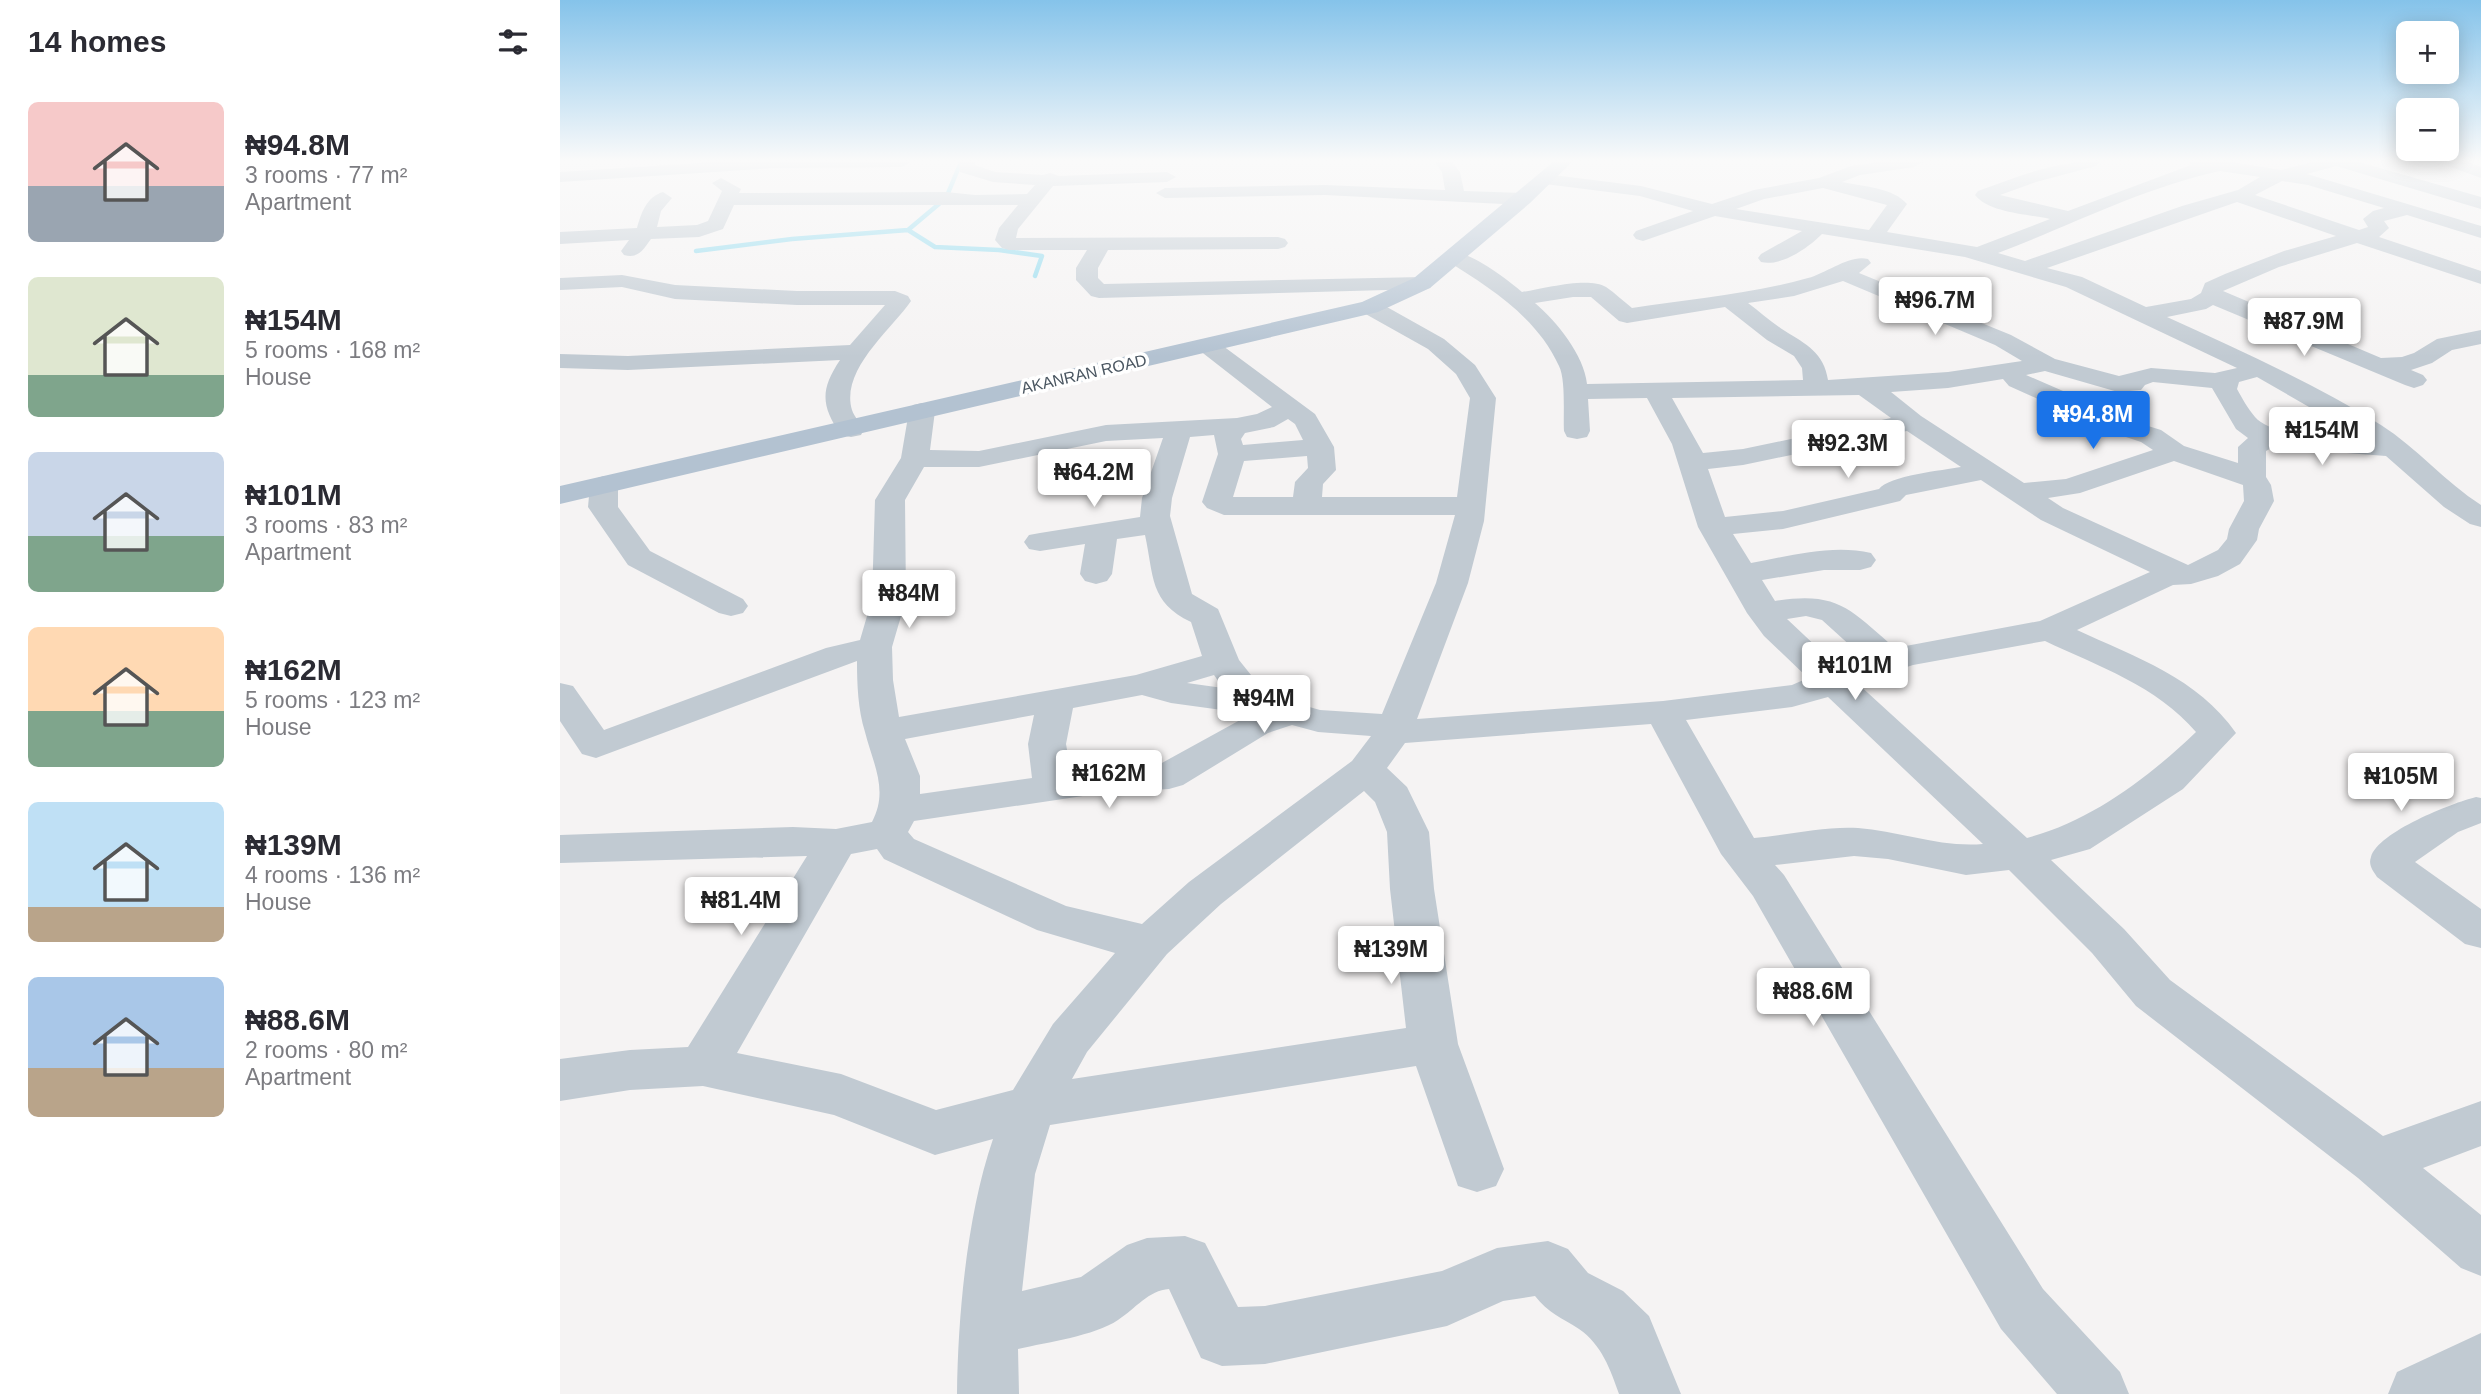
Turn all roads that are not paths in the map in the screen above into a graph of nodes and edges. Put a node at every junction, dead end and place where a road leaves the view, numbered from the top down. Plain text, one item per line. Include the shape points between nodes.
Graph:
1 (647, 227) edge
2 (710, 227) edge
3 (1010, 227) edge
4 (1265, 227) edge
5 (1489, 227) edge
6 (1666, 227) edge
7 (1812, 227) edge
8 (1881, 227) edge
9 (2051, 227) edge
10 (2141, 227) edge
11 (2327, 227) edge
12 (2378, 227) edge
13 (1817, 228) junction
14 (645, 234) junction
15 (1643, 235) dead end
16 (1874, 236) junction
17 (2355, 237) junction
18 (560, 239) edge
19 (1914, 242) junction
20 (1101, 244) junction
21 (1978, 254) junction
22 (1453, 256) junction
23 (1768, 258) dead end
24 (1269, 265) junction
25 (2029, 267) junction
26 (1841, 273) junction
27 (2481, 278) edge
28 (622, 281) junction
29 (1422, 283) junction
30 (560, 284) edge
31 (2211, 296) junction
32 (1520, 299) junction
33 (1732, 301) junction
34 (1370, 307) junction
35 (2145, 314) junction
36 (2481, 337) edge
37 (2326, 343) junction
38 (1207, 345) junction
39 (858, 352) junction
40 (560, 361) edge
41 (2046, 364) junction
42 (2378, 365) junction
43 (2008, 369) junction
44 (2243, 369) junction
45 (2414, 380) dead end
46 (1816, 387) junction
47 (1861, 387) junction
48 (1576, 392) junction
49 (1656, 392) junction
50 (1289, 408) junction
51 (922, 411) junction
52 (1912, 422) junction
53 (1237, 426) junction
54 (850, 429) junction
55 (1178, 431) junction
56 (1577, 431) dead end
57 (2259, 432) junction
58 (1320, 447) junction
59 (2393, 448) junction
60 (2174, 452) junction
61 (1231, 454) junction
62 (915, 458) junction
63 (1692, 462) junction
64 (1987, 470) junction
65 (2252, 477) junction
66 (604, 485) junction
67 (2022, 492) junction
68 (1308, 494) junction
69 (560, 495) edge
70 (1471, 506) junction
71 (2481, 519) edge
72 (1155, 524) junction
73 (1713, 527) junction
74 (1102, 534) junction
75 (1040, 542) dead end
76 (1860, 560) dead end
77 (1096, 574) dead end
78 (1741, 574) junction
79 (2183, 575) junction
80 (731, 607) dead end
81 (1764, 613) junction
82 (2049, 630) junction
83 (875, 648) junction
84 (1222, 662) junction
85 (1889, 662) junction
86 (1832, 679) junction
87 (1140, 684) junction
88 (560, 694) edge
89 (1056, 698) junction
90 (1254, 702) junction
91 (1663, 712) junction
92 (1292, 713) junction
93 (1395, 729) junction
94 (883, 731) junction
95 (1366, 770) junction
96 (1053, 787) junction
97 (2476, 810) dead end
98 (893, 821) junction
99 (836, 843) junction
100 (560, 849) edge
101 (1742, 854) junction
102 (2017, 855) junction
103 (2481, 932) edge
104 (1151, 942) junction
105 (1433, 1044) junction
106 (703, 1066) junction
107 (560, 1080) edge
108 (1030, 1108) junction
109 (2481, 1123) edge
110 (2377, 1161) junction
111 (1477, 1169) dead end
112 (2481, 1250) edge
113 (988, 1328) junction
114 (2481, 1363) edge
115 (988, 1394) edge
116 (1650, 1394) edge
117 (2098, 1394) edge
118 (2419, 1394) edge

1 - 14 street
2 - 14 street
3 - 20 street via 1005,240 1009,244
4 - 24 street
5 - 22 main road, AKANRAN ROAD
6 - 15 street
7 - 13 street
8 - 16 street
9 - 21 street
10 - 25 street
11 - 17 street
12 - 17 street
13 - 16 street
13 - 23 street via 1792,248
14 - 18 street
14 - 28 street via 628,255
16 - 19 street
17 - 27 street
17 - 31 street via 2265,264 2213,288
19 - 21 street
19 - 26 street
20 - 24 street
20 - 24 street via 1087,268 1087,280 1099,291
21 - 25 street
22 - 29 main road, AKANRAN ROAD
22 - 32 street
24 - 29 street
25 - 35 street
26 - 33 street via 1815,284
26 - 41 street via 2003,340
28 - 30 street
28 - 39 street via 675,292 900,301
29 - 34 main road, AKANRAN ROAD
31 - 35 street via 2198,304
31 - 37 street
32 - 33 street via 1596,290 1627,316
32 - 48 street via 1540,319 1573,368
33 - 46 street via 1803,351 1814,368
34 - 38 main road, AKANRAN ROAD
34 - 70 street via 1436,344 1479,388 1483,398
35 - 44 street
36 - 42 street via 2445,344 2404,364
37 - 42 street
37 - 44 street
38 - 50 street
38 - 51 main road, AKANRAN ROAD
39 - 40 street via 628,363
39 - 54 street via 839,379 837,397 839,412
41 - 43 street
41 - 44 street via 2132,385 2132,381 2151,375 2182,379
42 - 45 street
43 - 47 street via 1948,380
43 - 60 street via 2018,381 2151,436
44 - 57 street via 2224,388 2245,424
44 - 59 street via 2373,432
46 - 47 street
46 - 49 street
47 - 52 street via 1874,391
48 - 49 street
48 - 56 street
49 - 63 street
50 - 53 street via 1265,421
50 - 58 street via 1306,420
51 - 54 main road, AKANRAN ROAD
51 - 62 street
52 - 63 street via 1743,457
52 - 64 street
53 - 55 street
53 - 61 street via 1227,439
54 - 66 main road, AKANRAN ROAD
55 - 62 street via 1106,433 979,459
55 - 72 street via 1157,493
57 - 59 street via 2294,441
57 - 65 street via 2267,440 2252,447
58 - 61 street
58 - 68 street via 1321,470
59 - 71 street via 2454,502
60 - 65 street
60 - 67 street via 2070,487
61 - 68 street via 1217,502 1224,506
62 - 83 street via 890,500 888,599
63 - 73 street
64 - 67 street
64 - 73 street via 1899,488 1890,495 1818,514
65 - 79 street via 2259,500 2242,540 2229,557
66 - 69 main road, AKANRAN ROAD
66 - 80 street via 603,507 639,558
67 - 79 street via 2052,514
68 - 70 street
70 - 93 street via 1452,583
72 - 74 street
72 - 84 street via 1177,598 1206,616
73 - 78 street
74 - 75 street
74 - 77 street
76 - 78 street via 1824,560
78 - 81 street
79 - 82 street via 2167,576
81 - 85 street via 1807,606 1834,613
81 - 86 street via 1794,648
82 - 85 street
82 - 102 street via 2158,681 2192,704 2217,733 2169,780 2075,839
83 - 88 street via 838,655 596,746
83 - 94 street via 874,680
84 - 87 street
84 - 90 street
85 - 86 street
86 - 91 street via 1791,696
86 - 102 street
87 - 89 street
87 - 90 street
89 - 94 street
89 - 96 street via 1047,744
90 - 92 street
91 - 93 street
91 - 101 street
92 - 93 street via 1318,721
92 - 96 street via 1255,725 1169,776
93 - 95 street
94 - 98 street via 900,776
95 - 104 street via 1205,893
95 - 105 street via 1393,796 1408,832
96 - 98 street
97 - 103 street via 2443,822 2392,857 2392,867
98 - 99 street
98 - 104 street via 899,849 1053,919
99 - 100 street
99 - 106 street
101 - 102 street via 1854,842 1966,860
101 - 117 street via 1769,886 2022,1309
102 - 110 street via 2108,941 2153,993
104 - 108 street via 1070,1038
105 - 108 street
105 - 111 street
106 - 107 street
106 - 108 street via 841,1095 935,1133
108 - 113 street via 1008,1174
109 - 110 street
110 - 112 street
113 - 115 street
113 - 116 street via 1095,1302 1147,1264 1185,1262 1222,1337 1265,1335 1447,1298 1497,1275 1548,1268 1567,1292 1602,1311 1628,1337
114 - 118 street

